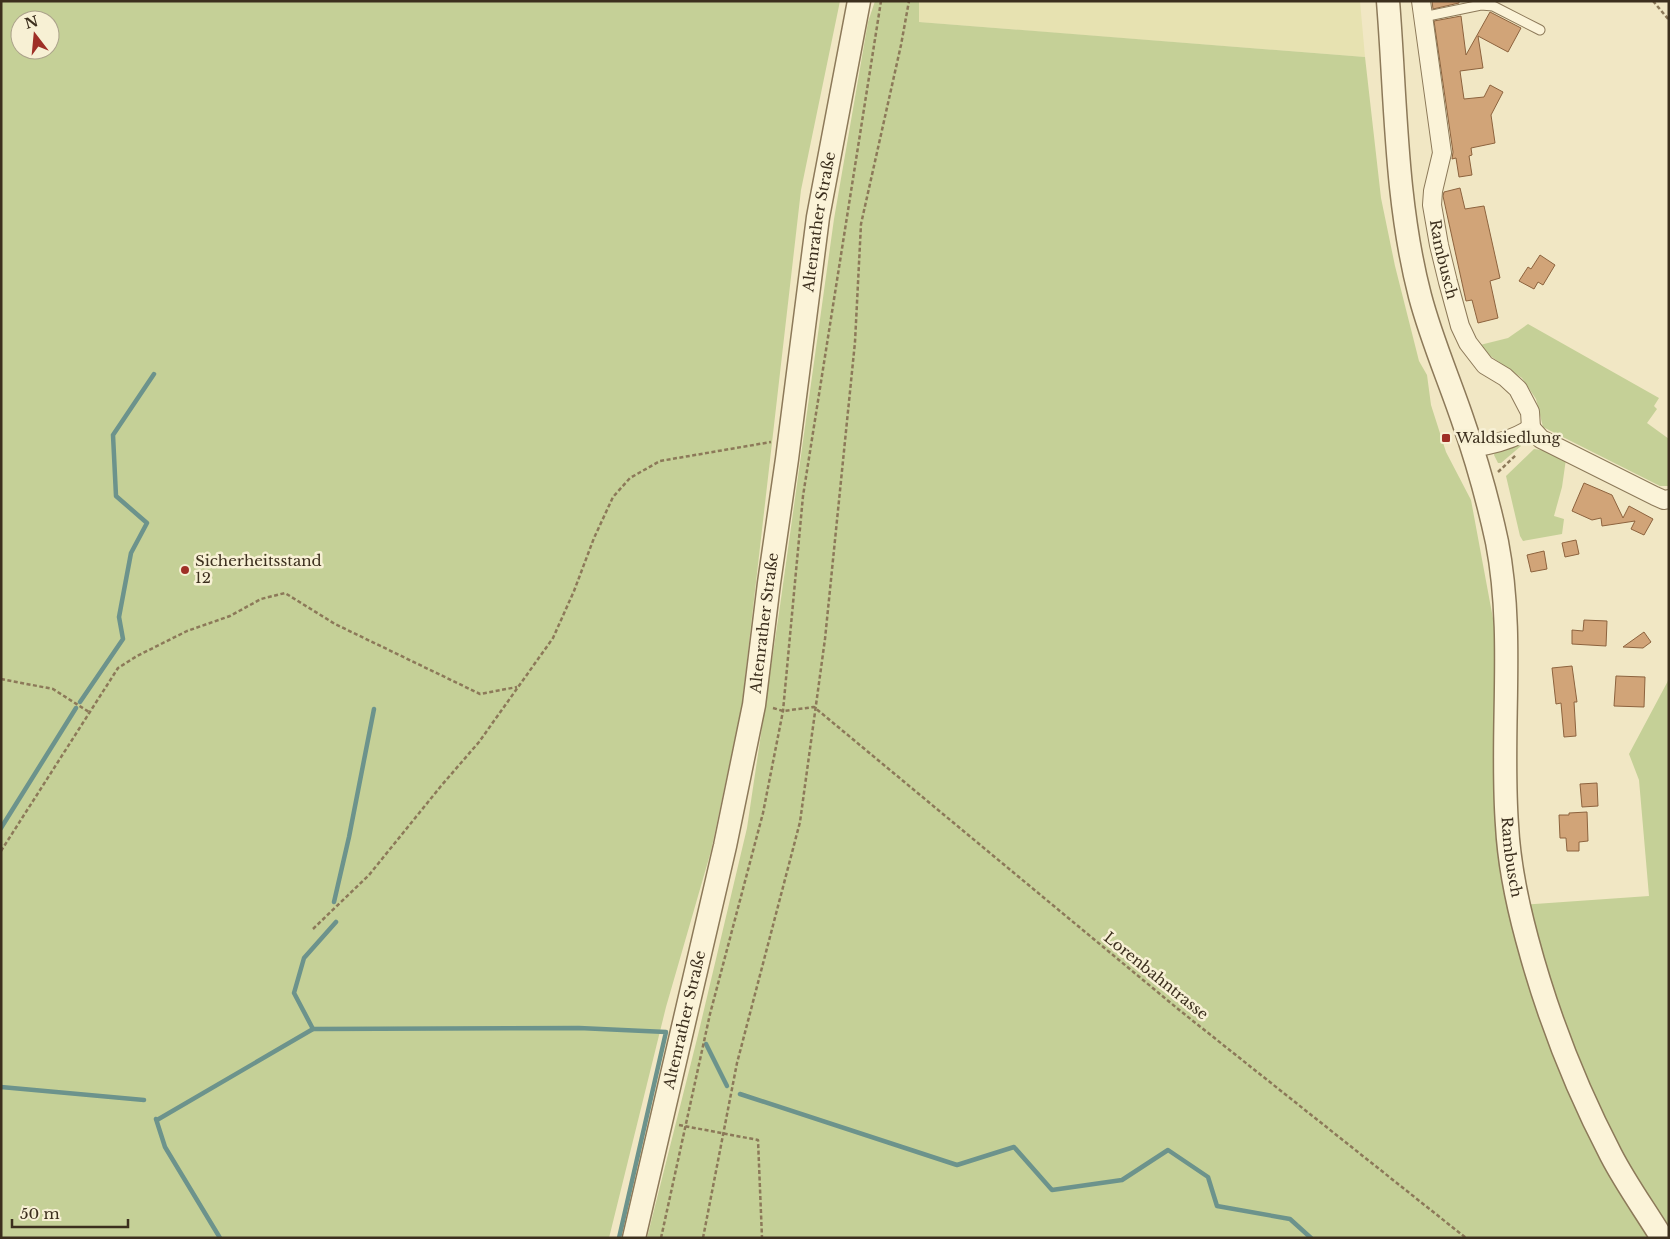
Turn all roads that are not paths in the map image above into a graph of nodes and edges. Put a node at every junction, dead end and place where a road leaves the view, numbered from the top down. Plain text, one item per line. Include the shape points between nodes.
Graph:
1 (859, 1) edge
2 (1388, 1) edge
3 (1422, 9) edge
4 (1540, 30) dead end
5 (1536, 434) junction
6 (1472, 448) junction
7 (1669, 499) edge
8 (634, 1238) edge
9 (1662, 1238) edge

1 - 8 street, Altenrather Straße via 818,217 754,705 725,846
2 - 6 street, Rambusch via 1406,228 1429,329
3 - 4 lane via 1493,6
3 - 5 street, Rambusch via 1442,153 1432,205 1448,282 1468,343 1485,365 1506,377 1518,389 1530,412
5 - 6 street
5 - 7 street via 1664,500
6 - 9 street, Rambusch via 1497,544 1502,586 1507,690 1507,825 1516,897 1539,985 1572,1074 1612,1157

